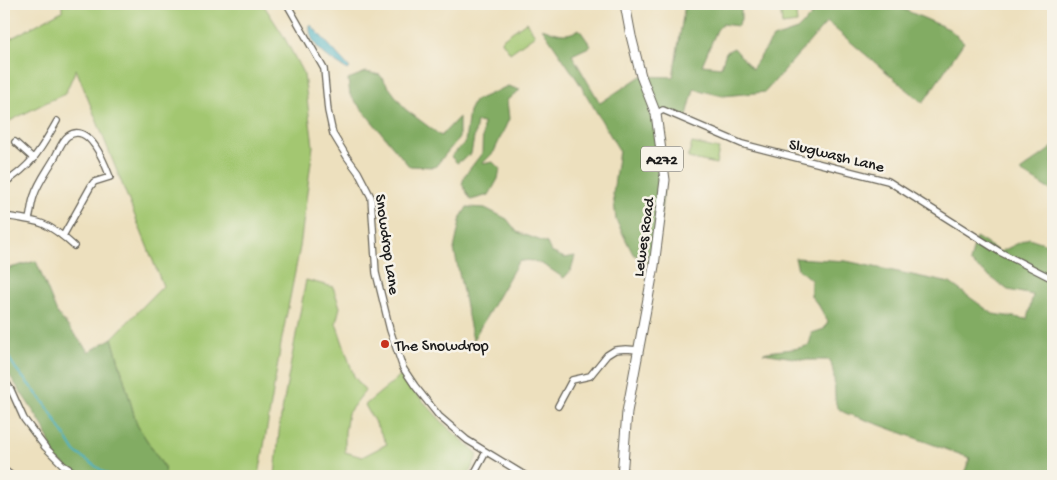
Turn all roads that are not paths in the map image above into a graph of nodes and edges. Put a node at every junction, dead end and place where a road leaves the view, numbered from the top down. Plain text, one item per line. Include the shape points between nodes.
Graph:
1 (287, 4) edge
2 (626, 4) edge
3 (656, 114) junction
4 (57, 121) dead end
5 (15, 142) dead end
6 (34, 159) junction
7 (4, 183) edge
8 (4, 216) edge
9 (29, 219) junction
10 (63, 236) junction
11 (74, 246) dead end
12 (1053, 279) edge
13 (639, 350) junction
14 (4, 379) edge
15 (558, 406) dead end
16 (486, 452) junction
17 (4, 470) edge
18 (12, 476) edge
19 (80, 476) edge
20 (473, 476) edge
21 (526, 476) edge
22 (622, 476) edge

1 - 16 street, Snowdrop Lane via 324,69 334,134 371,197 376,273 403,368 439,416
2 - 3 highway, Lewes Road / A272 via 641,76
3 - 12 street, Slugwash Lane via 663,110 742,144 888,181 1000,252
3 - 13 highway, Lewes Road / A272 via 665,180
4 - 6 street
5 - 6 street
6 - 7 street
8 - 9 street
9 - 10 street via 49,226
9 - 10 street via 37,188 67,136 80,134 93,142 110,177 94,182
10 - 11 street
13 - 15 street via 615,350 607,355 590,376 572,380
13 - 22 highway, Lewes Road / A272 via 627,412
14 - 19 street via 24,419 45,447
16 - 20 street
16 - 21 street, Snowdrop Lane
17 - 18 street

